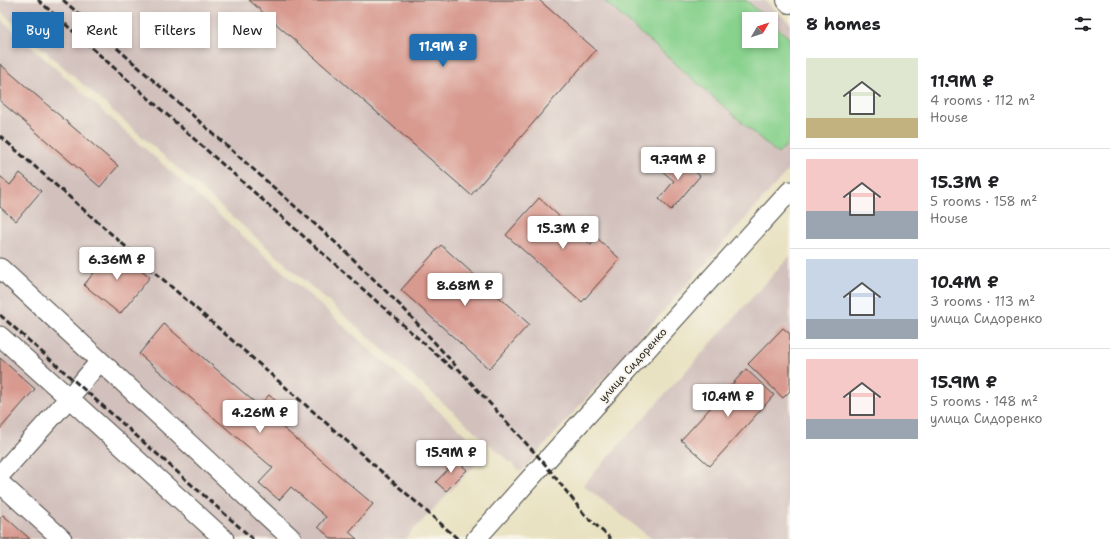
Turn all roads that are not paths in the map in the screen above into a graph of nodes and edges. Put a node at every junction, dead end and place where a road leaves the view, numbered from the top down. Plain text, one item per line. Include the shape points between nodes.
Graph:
1 (788, 0) edge
2 (790, 2) edge
3 (790, 192) edge
4 (0, 268) edge
5 (0, 336) edge
6 (100, 361) junction
7 (69, 398) junction
8 (0, 475) edge
9 (0, 483) edge
10 (62, 539) edge
11 (224, 539) edge
12 (292, 539) edge
13 (476, 539) edge

1 - 2 main road
3 - 13 street, улица Сидоренко
4 - 6 street
5 - 7 street
6 - 7 street
6 - 12 street
7 - 8 street
7 - 11 street
9 - 10 street

